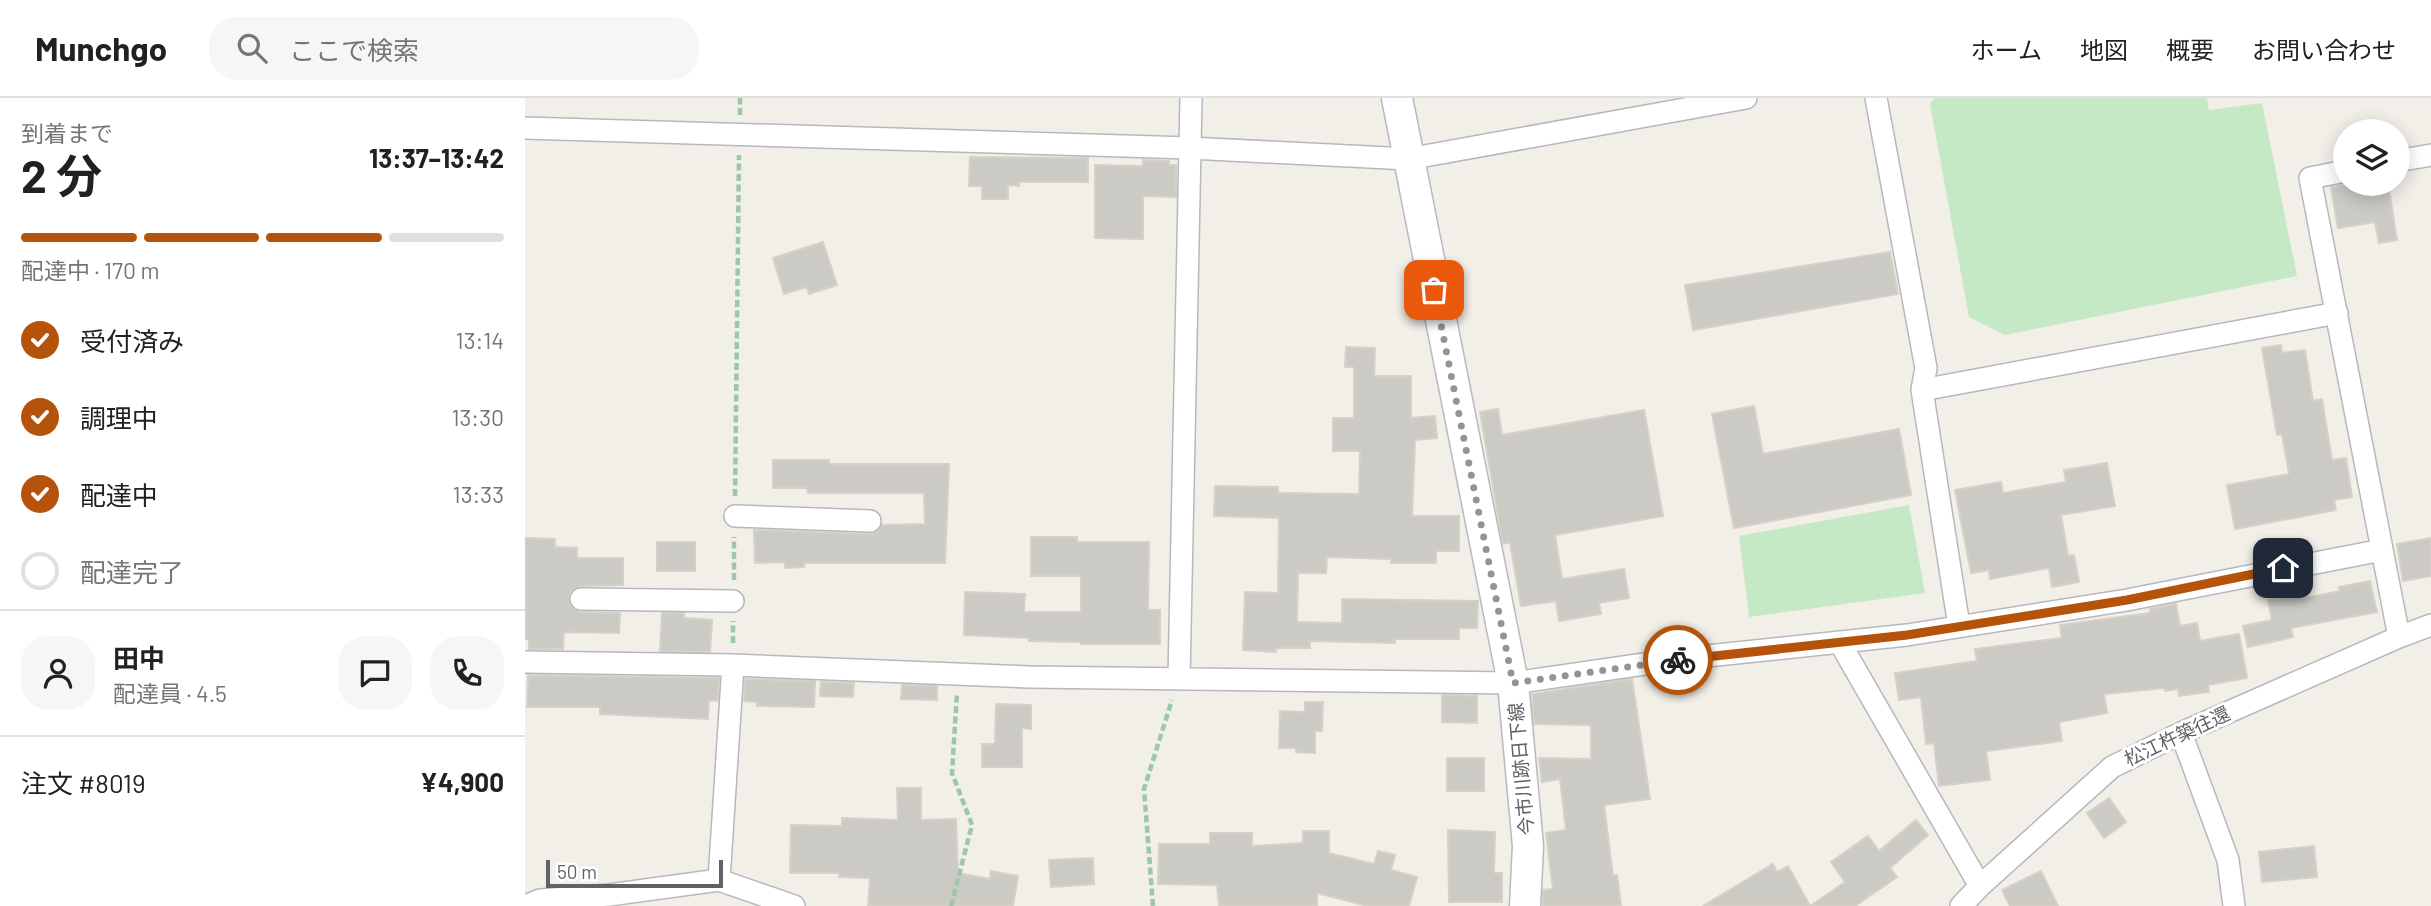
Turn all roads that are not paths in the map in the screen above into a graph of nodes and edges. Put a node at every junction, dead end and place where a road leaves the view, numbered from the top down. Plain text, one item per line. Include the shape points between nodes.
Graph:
1 (1191, 98) edge
2 (1397, 98) edge
3 (1746, 98) edge
4 (1875, 98) edge
5 (525, 128) edge
6 (1190, 148) junction
7 (2431, 155) edge
8 (1408, 159) junction
9 (2410, 159) edge
10 (2333, 173) edge
11 (2337, 313) junction
12 (1922, 390) junction
13 (735, 516) road end
14 (870, 521) dead end
15 (2382, 550) junction
16 (581, 598) dead end
17 (733, 601) road end
18 (2431, 625) edge
19 (1959, 626) junction
20 (2399, 637) junction
21 (1840, 643) junction
22 (525, 662) edge
23 (733, 665) junction
24 (1179, 679) junction
25 (1513, 683) junction
26 (2182, 733) junction
27 (719, 880) junction
28 (1980, 886) junction
29 (609, 900) edge
30 (525, 906) edge
31 (794, 906) edge
32 (1525, 906) edge
33 (1961, 906) edge
34 (2234, 906) edge

1 - 6 street
2 - 8 street, 今市川跡日下線
3 - 8 street
4 - 12 street via 1926,368
5 - 6 street
6 - 8 street
6 - 24 street
7 - 9 street
8 - 25 street, 今市川跡日下線
10 - 11 street via 2310,178
11 - 12 street
11 - 15 street
12 - 19 street
13 - 14 street
15 - 19 street via 2127,600
15 - 20 street
16 - 17 street
18 - 20 street, 松江杵築往還
19 - 21 street
20 - 26 street, 松江杵築往還
21 - 25 street via 1679,659
21 - 28 street
22 - 23 street
23 - 24 street
23 - 27 street
24 - 25 street
25 - 32 street, 今市川跡日下線 via 1528,846
26 - 28 street, 松江杵築往還 via 2112,767
26 - 34 street via 2228,860
27 - 29 street
27 - 31 street
28 - 33 street, 松江杵築往還
29 - 30 street via 540,900

